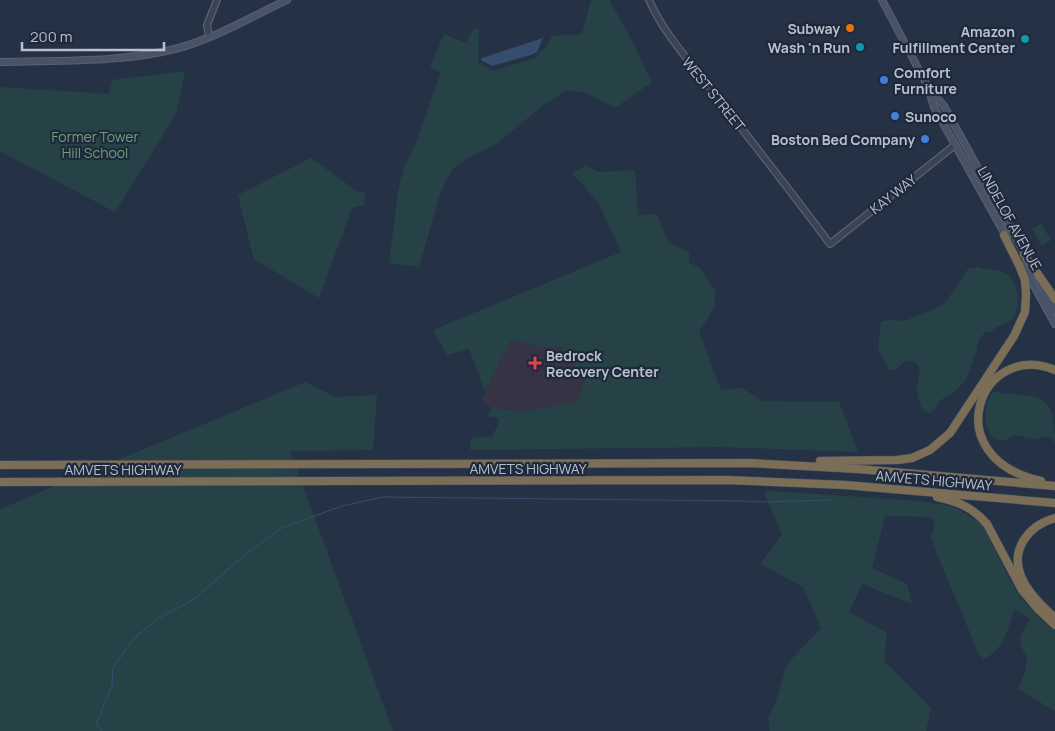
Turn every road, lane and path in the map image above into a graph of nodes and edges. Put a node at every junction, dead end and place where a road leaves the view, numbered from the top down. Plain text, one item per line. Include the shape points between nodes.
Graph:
1 (217, 0) edge
2 (287, 0) edge
3 (649, 0) edge
4 (882, 0) edge
5 (209, 36) junction
6 (0, 62) edge
7 (928, 87) junction
8 (955, 145) junction
9 (1004, 234) junction
10 (830, 244) joint
11 (1024, 254) junction
12 (1055, 299) edge
13 (1055, 311) edge
14 (1055, 324) edge
15 (1055, 370) edge
16 (750, 463) junction
17 (0, 465) edge
18 (0, 482) edge
19 (1055, 485) edge
20 (871, 487) junction
21 (1055, 503) edge
22 (1055, 518) edge
23 (1055, 618) edge
24 (1055, 625) edge

1 - 5 street via 207,25
2 - 5 main road
3 - 10 street, WEST STREET via 675,45
4 - 7 main road
5 - 6 main road via 176,48 135,56
7 - 8 main road, LINDELOF AVENUE via 930,99
7 - 11 main road, LINDELOF AVENUE via 950,116
8 - 9 main road, LINDELOF AVENUE
8 - 10 street, KAY WAY
9 - 14 main road, LINDELOF AVENUE
9 - 16 highway via 1025,280 1023,319 954,428 942,441 920,455 904,459
11 - 12 highway
11 - 13 main road, LINDELOF AVENUE
15 - 19 highway via 1029,365 1000,375 980,402 978,421 984,445 1001,464 1020,475
16 - 17 highway, AMVETS HIGHWAY
16 - 19 highway, AMVETS HIGHWAY via 858,468
18 - 20 highway, AMVETS HIGHWAY via 708,480
20 - 21 highway, AMVETS HIGHWAY
20 - 24 highway via 947,499 971,509 992,530 1025,595
22 - 23 highway via 1039,524 1027,535 1020,548 1018,562 1027,586

